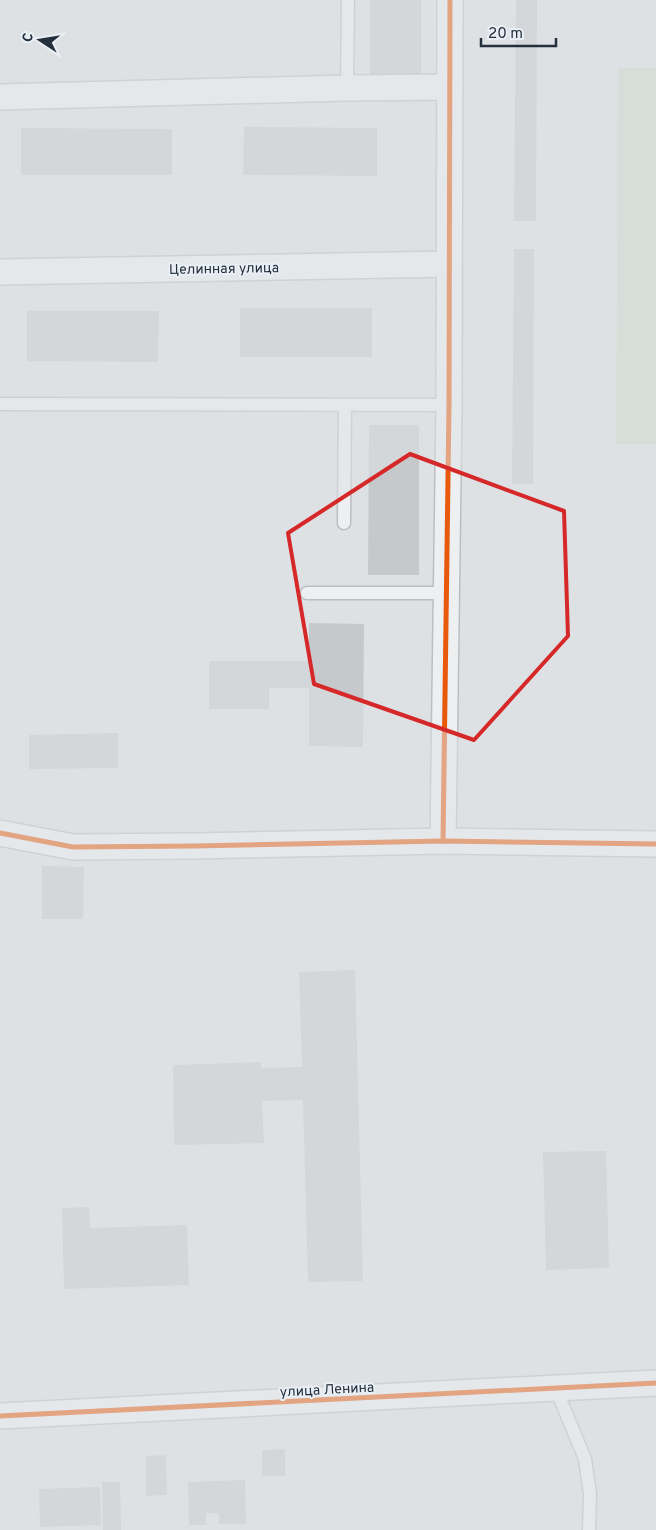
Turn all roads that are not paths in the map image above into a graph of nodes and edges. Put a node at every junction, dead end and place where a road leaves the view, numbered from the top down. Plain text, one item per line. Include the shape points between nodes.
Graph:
1 (348, 0) edge
2 (450, 0) edge
3 (450, 87) junction
4 (347, 88) junction
5 (0, 96) edge
6 (449, 264) junction
7 (0, 272) edge
8 (0, 404) edge
9 (345, 405) junction
10 (448, 405) junction
11 (344, 523) dead end
12 (307, 593) dead end
13 (446, 593) junction
14 (0, 833) edge
15 (443, 841) junction
16 (656, 844) edge
17 (656, 1383) edge
18 (556, 1389) junction
19 (0, 1416) edge
20 (589, 1530) edge

1 - 4 lane
2 - 3 street
3 - 4 street
3 - 6 street
4 - 5 street
6 - 7 street, Целинная улица
6 - 10 street
8 - 9 lane
9 - 10 lane
9 - 11 lane
10 - 13 street
12 - 13 lane
13 - 15 street
14 - 15 street via 73,847
15 - 16 street
17 - 18 street, улица Ленина
18 - 19 street, улица Ленина
18 - 20 lane via 585,1459 590,1494

